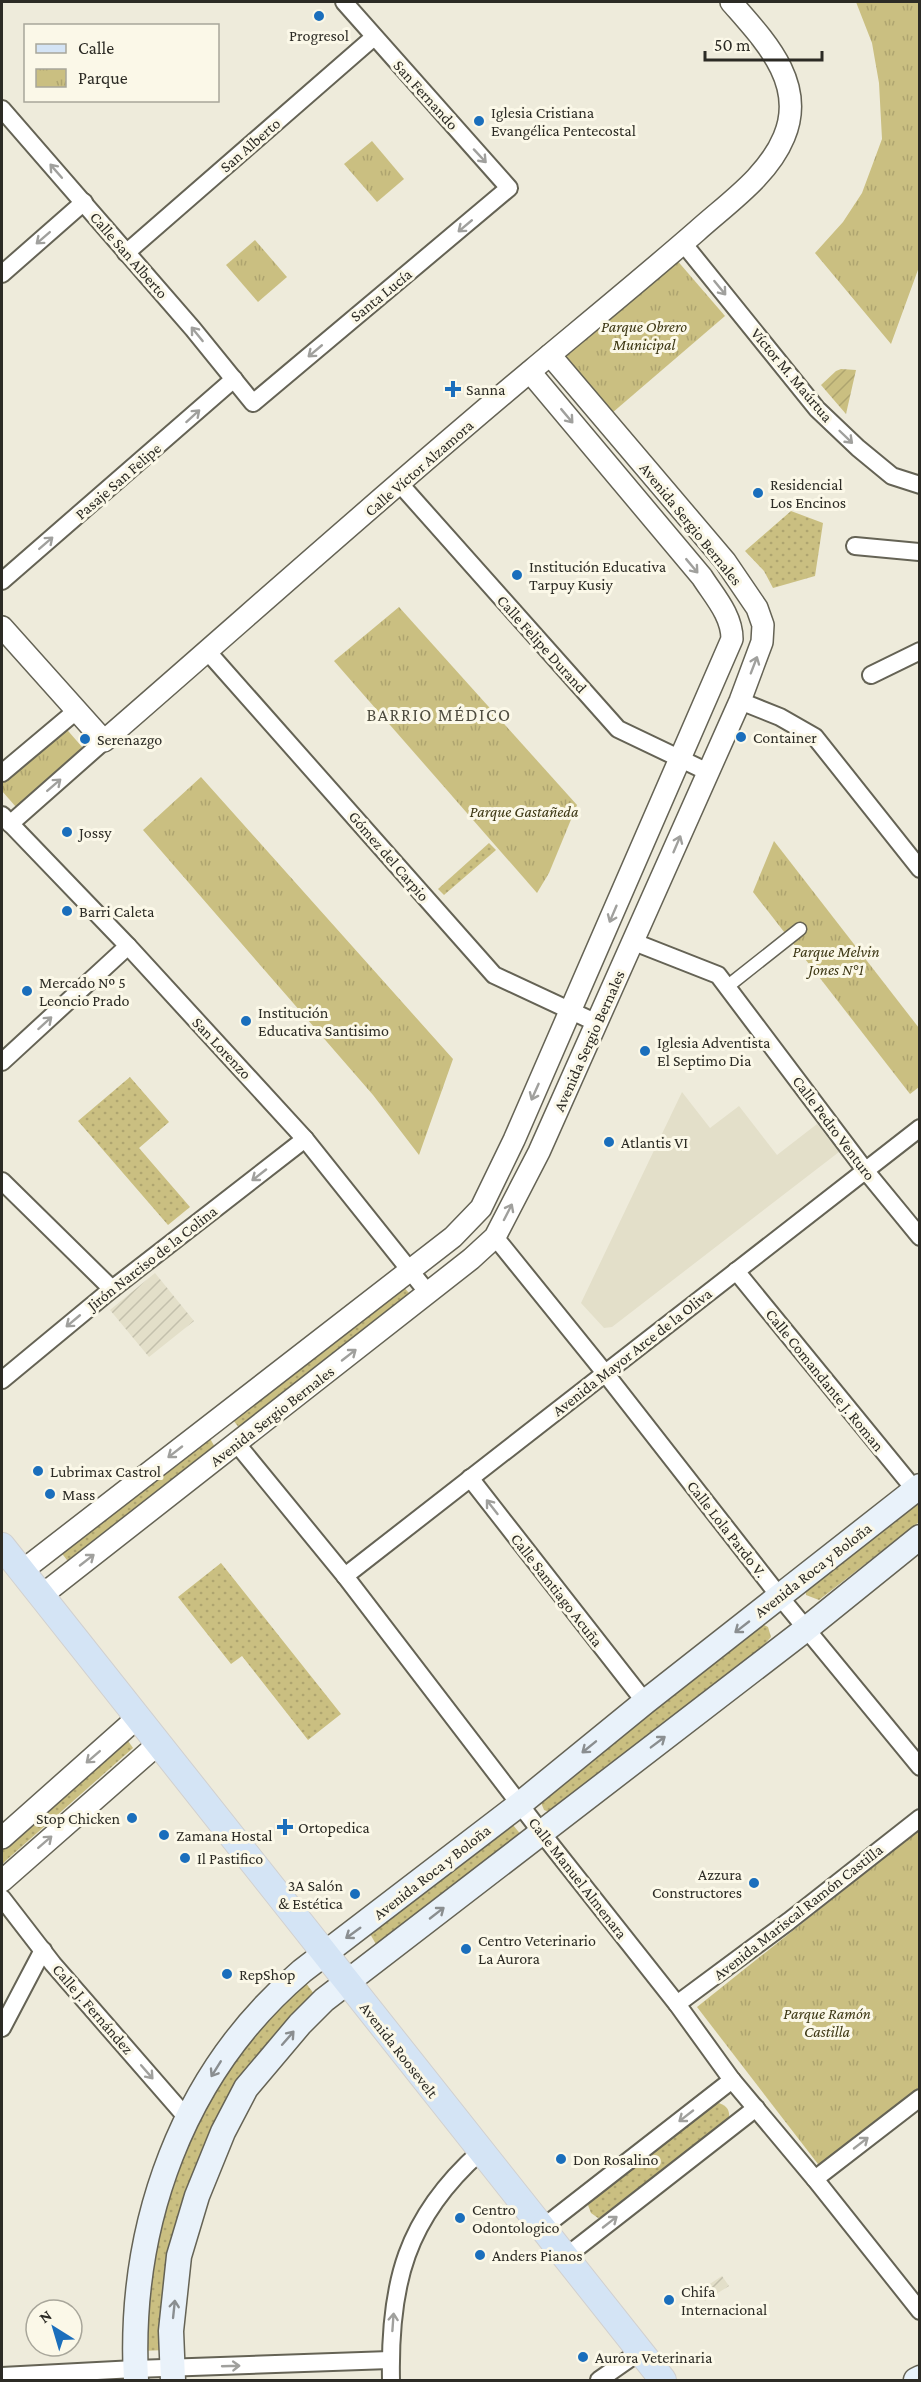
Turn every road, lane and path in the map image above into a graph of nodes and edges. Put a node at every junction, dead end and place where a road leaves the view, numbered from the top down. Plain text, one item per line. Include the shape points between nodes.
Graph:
1 (344, 2) edge
2 (731, 2) edge
3 (374, 37) junction
4 (2, 109) edge
5 (509, 188) joint
6 (84, 202) junction
7 (683, 243) junction
8 (126, 253) junction
9 (2, 274) edge
10 (550, 355) junction
11 (530, 372) junction
12 (234, 379) junction
13 (253, 403) joint
14 (400, 484) junction
15 (920, 485) edge
16 (855, 546) dead end
17 (920, 552) edge
18 (2, 581) edge
19 (758, 612) junction
20 (729, 625) junction
21 (2, 627) edge
22 (920, 651) edge
23 (208, 652) junction
24 (871, 675) dead end
25 (740, 701) junction
26 (76, 711) junction
27 (104, 741) junction
28 (679, 759) junction
29 (708, 772) junction
30 (2, 773) edge
31 (6, 820) edge
32 (920, 869) edge
33 (630, 874) junction
34 (659, 886) junction
35 (800, 929) dead end
36 (634, 942) junction
37 (128, 946) junction
38 (728, 986) junction
39 (571, 1012) junction
40 (597, 1023) junction
41 (2, 1062) edge
42 (920, 1128) edge
43 (305, 1139) junction
44 (514, 1140) junction
45 (539, 1152) junction
46 (865, 1170) junction
47 (2, 1181) edge
48 (495, 1236) junction
49 (920, 1237) edge
50 (409, 1269) junction
51 (736, 1271) junction
52 (112, 1288) junction
53 (428, 1293) junction
54 (605, 1373) junction
55 (2, 1380) edge
56 (237, 1444) junction
57 (470, 1478) junction
58 (917, 1488) edge
59 (920, 1537) edge
60 (8, 1559) edge
61 (345, 1576) junction
62 (41, 1596) junction
63 (780, 1597) junction
64 (806, 1629) junction
65 (645, 1702) junction
66 (137, 1718) junction
67 (158, 1744) junction
68 (920, 1767) edge
69 (520, 1804) junction
70 (920, 1818) edge
71 (541, 1832) junction
72 (2, 1838) edge
73 (2, 1881) edge
74 (2, 1898) edge
75 (324, 1953) junction
76 (48, 1957) junction
77 (347, 1982) junction
78 (677, 2004) junction
79 (2, 2028) edge
80 (732, 2080) junction
81 (920, 2098) edge
82 (756, 2108) junction
83 (187, 2118) junction
84 (480, 2152) junction
85 (815, 2179) junction
86 (541, 2229) junction
87 (564, 2258) junction
88 (920, 2311) edge
89 (639, 2352) junction
90 (390, 2360) junction
91 (173, 2374) edge
92 (135, 2375) edge
93 (2, 2376) edge
94 (391, 2380) edge
95 (599, 2380) edge
96 (663, 2380) edge

1 - 3 street, San Fernando
2 - 7 street, Calle Víctor Alzamora via 778,60 791,113 771,160 749,185
3 -> 5 street, San Fernando
3 - 8 street, San Alberto
6 -> 4 street, Calle San Alberto
5 -> 13 street, Santa Lucía
6 - 8 street, Calle San Alberto
6 -> 9 street
7 - 10 street, Calle Víctor Alzamora
7 -> 15 street, Víctor M. Maúrtua via 817,408 892,476
12 -> 8 street, Calle San Alberto
10 - 11 street, Calle Víctor Alzamora
10 - 19 street, Avenida Sergio Bernales via 725,561
11 - 14 street, Calle Víctor Alzamora
11 -> 20 street, Avenida Sergio Bernales via 702,577 723,608
12 - 13 street, Calle San Alberto
18 -> 12 street, Pasaje San Felipe
14 - 23 street, Calle Víctor Alzamora
14 - 28 street, Calle Felipe Durand via 618,729
16 - 17 street
19 - 20 street
25 -> 19 street, Avenida Sergio Bernales via 762,642 763,625
20 - 28 street, Avenida Sergio Bernales via 732,639
21 - 26 street
22 - 24 street
23 - 27 street, Calle Víctor Alzamora
23 - 39 street, Gómez del Carpio via 494,975
25 - 29 street, Avenida Sergio Bernales
25 - 32 street via 815,737
26 - 27 street
26 - 30 street
31 -> 27 street, Calle Víctor Alzamora
28 - 29 street, Calle Felipe Durand
28 - 33 street, Avenida Sergio Bernales
34 -> 29 street, Avenida Sergio Bernales
31 - 37 street, San Lorenzo
33 - 34 street
33 -> 39 street, Avenida Sergio Bernales
34 - 36 street, Avenida Sergio Bernales
35 - 38 street
36 - 38 street, Calle Pedro Venturo via 718,975
36 - 40 street, Avenida Sergio Bernales
41 -> 37 street
37 - 43 street, San Lorenzo
38 - 46 street, Calle Pedro Venturo
39 - 40 street, Gómez del Carpio
39 -> 44 street, Avenida Sergio Bernales
40 - 45 street, Avenida Sergio Bernales
42 - 46 street, Avenida Mayor Arce de la Oliva
43 - 50 street, San Lorenzo
43 -> 52 street, Jirón Narciso de la Colina
44 - 45 street
44 - 50 street, Avenida Sergio Bernales via 481,1208 453,1237
48 -> 45 street, Avenida Sergio Bernales
46 - 49 street, Calle Pedro Venturo
46 - 51 street, Avenida Mayor Arce de la Oliva
47 - 52 street
48 - 53 street, Avenida Sergio Bernales
48 - 54 street, Calle Lola Pardo V.
50 - 53 street, San Lorenzo
50 -> 60 street, Avenida Sergio Bernales
51 - 54 street, Avenida Mayor Arce de la Oliva
51 - 58 street, Calle Comandante J. Roman
52 -> 55 street, Jirón Narciso de la Colina
56 -> 53 street, Avenida Sergio Bernales
54 - 57 street, Avenida Mayor Arce de la Oliva
54 - 63 street, Calle Lola Pardo V.
56 - 61 street, Calle Manuel Almenara
62 -> 56 street, Avenida Sergio Bernales
57 - 61 street, Avenida Mayor Arce de la Oliva
65 -> 57 street, Calle Samtiago Acuña
58 - 63 main road, Avenida Roca y Boloña
59 - 64 main road
60 - 62 main road, Avenida Roosevelt
61 - 69 street, Calle Manuel Almenara
62 - 66 main road, Avenida Roosevelt
63 - 64 street, Calle Lola Pardo V.
63 -> 65 main road, Avenida Roca y Boloña
64 - 68 street, Calle Lola Pardo V.
71 -> 64 main road
65 -> 69 main road, Avenida Roca y Boloña
66 - 67 main road, Avenida Roosevelt
66 -> 72 street
73 -> 67 street
67 - 75 main road, Avenida Roosevelt
69 - 71 street, Calle Manuel Almenara
69 -> 75 main road, Avenida Roca y Boloña
70 - 78 street, Avenida Mariscal Ramón Castilla
77 -> 71 main road
71 - 78 street, Calle Manuel Almenara
74 - 76 street, Calle J. Fernández
75 - 77 main road, Avenida Roosevelt
75 -> 83 main road, Avenida Roca y Boloña via 244,2029 216,2066
76 - 79 street via 30,1972
76 -> 83 street, Calle J. Fernández
77 - 84 main road, Avenida Roosevelt
91 -> 77 main road via 171,2331 179,2256 197,2196 223,2132 258,2073 300,2024
78 - 80 street, Calle Manuel Almenara
80 - 82 street, Calle Manuel Almenara
80 -> 86 street
85 -> 81 street
82 - 85 street, Calle Manuel Almenara
87 -> 82 street
83 - 92 main road, Avenida Roca y Boloña via 166,2165 144,2247 136,2313
84 - 86 main road, Avenida Roosevelt
90 -> 84 street via 394,2302 418,2224 456,2173
85 - 88 street, Calle Manuel Almenara
86 - 87 main road, Avenida Roosevelt
87 - 89 main road, Avenida Roosevelt
89 - 95 street
89 - 96 main road, Avenida Roosevelt
91 -> 90 street
90 - 94 street
91 - 92 street
92 - 93 street

